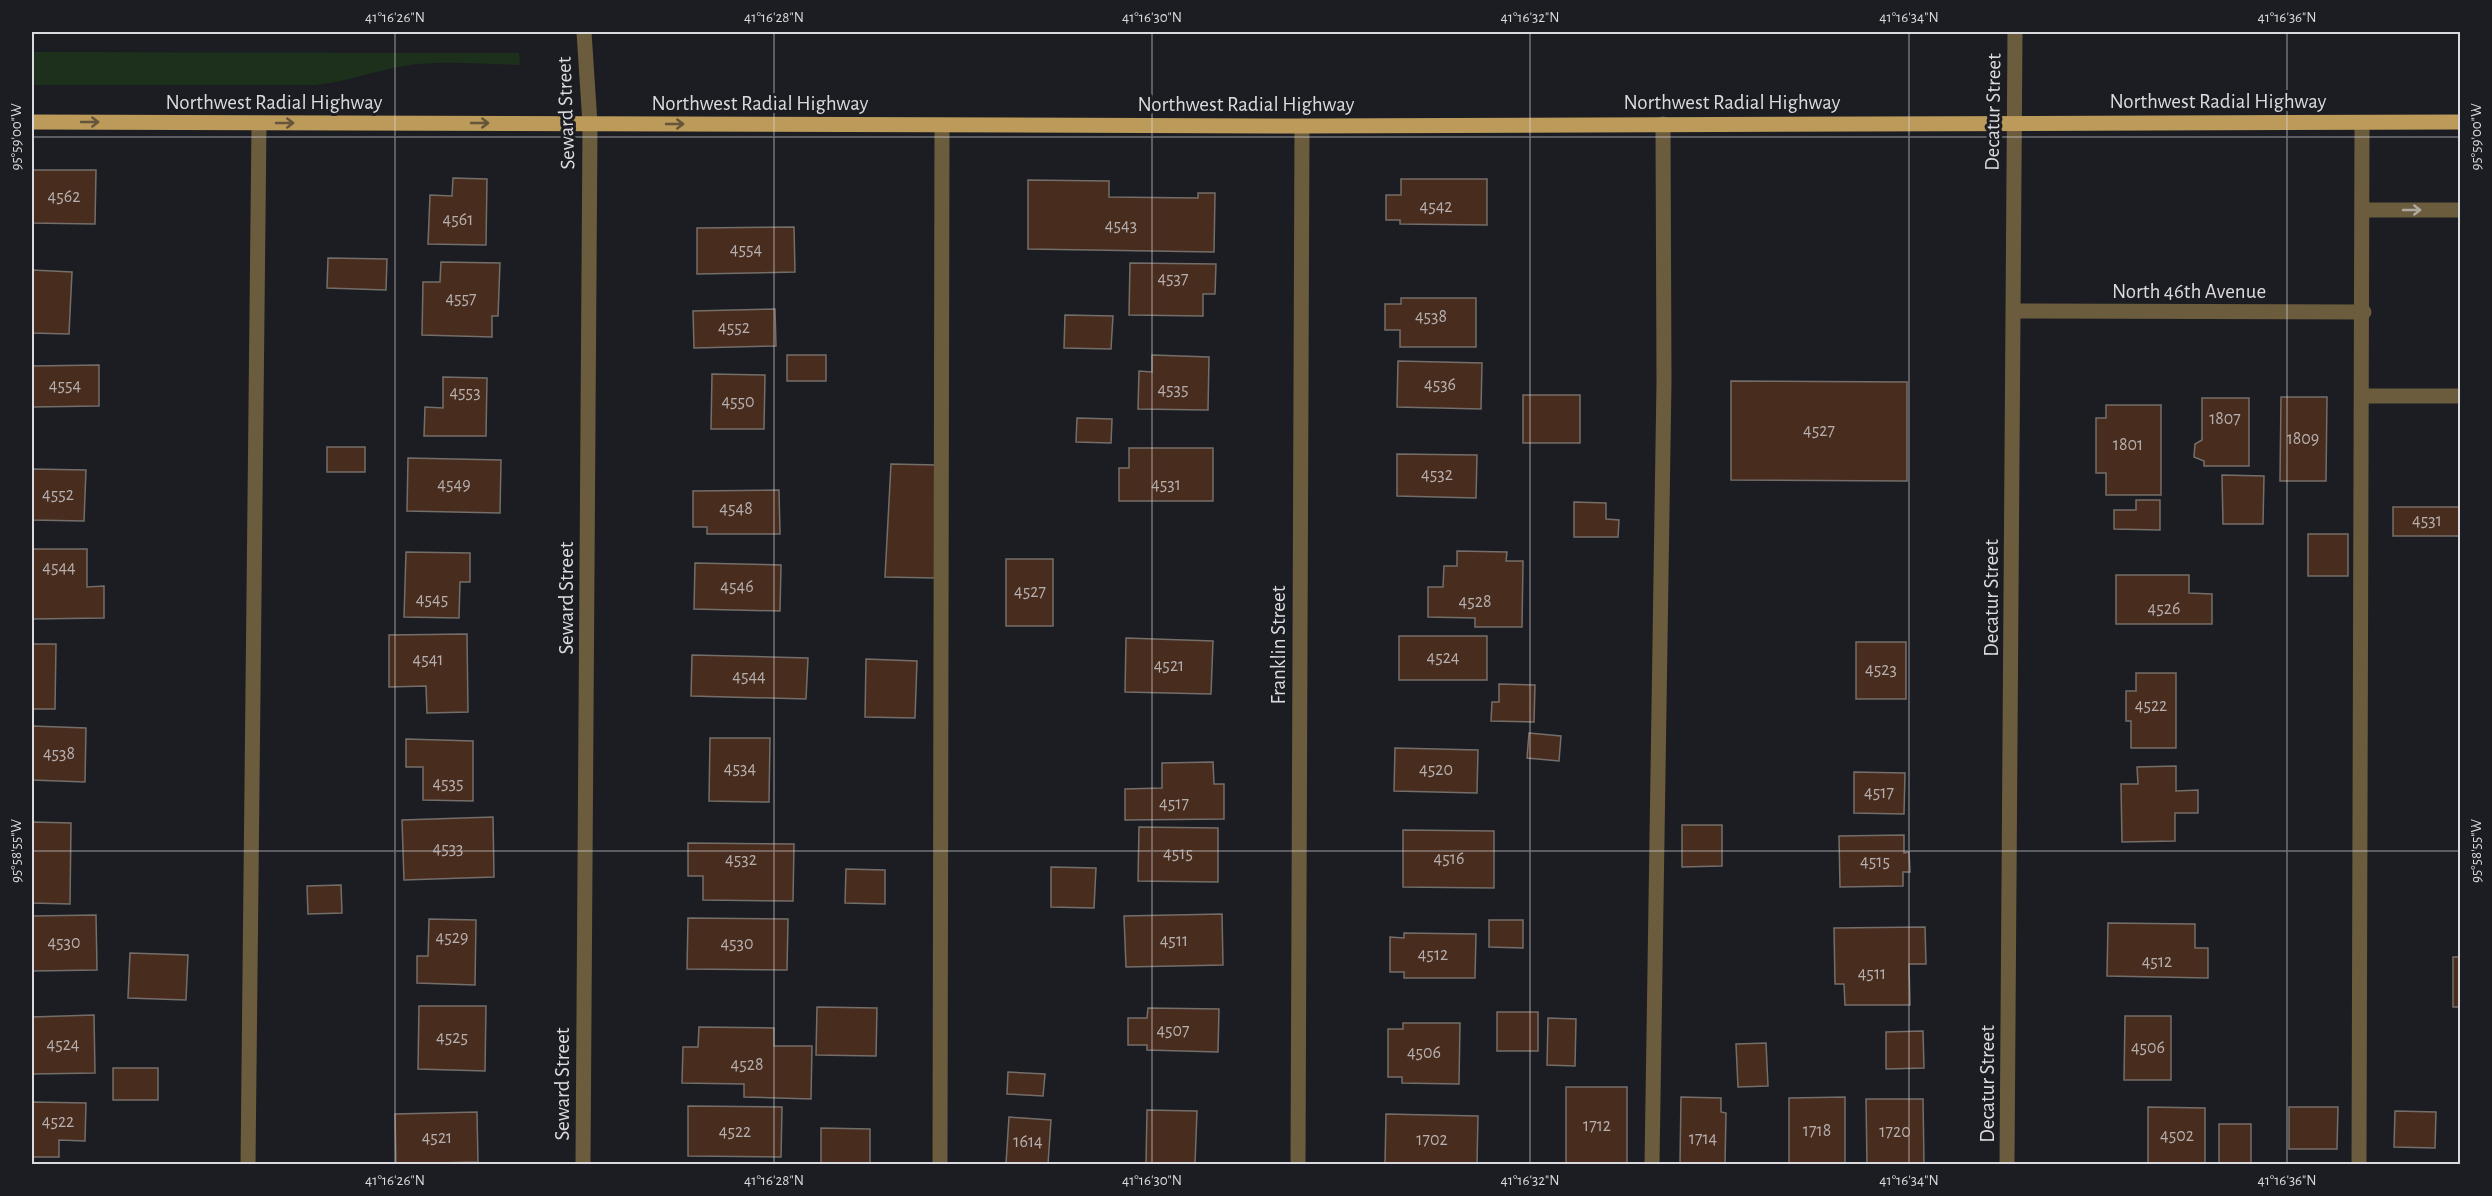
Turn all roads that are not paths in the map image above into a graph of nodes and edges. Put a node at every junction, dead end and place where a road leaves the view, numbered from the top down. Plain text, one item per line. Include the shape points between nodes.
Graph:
1 (584, 32) edge
2 (2015, 32) edge
3 (32, 122) edge
4 (2014, 122) junction
5 (2460, 122) edge
6 (259, 123) junction
7 (2362, 123) junction
8 (590, 124) junction
9 (1663, 124) junction
10 (942, 125) junction
11 (1302, 126) junction
12 (2363, 210) junction
13 (2460, 210) edge
14 (2014, 311) junction
15 (2364, 312) junction
16 (2363, 396) junction
17 (2460, 396) edge
18 (248, 1164) edge
19 (583, 1164) edge
20 (940, 1164) edge
21 (1298, 1164) edge
22 (1652, 1164) edge
23 (2007, 1164) edge
24 (2359, 1164) edge

1 - 8 street, Seward Street
2 - 4 street, Decatur Street
3 -> 6 main road, Northwest Radial Highway
4 - 7 main road, Northwest Radial Highway
4 - 9 main road, Northwest Radial Highway
4 - 14 street, Decatur Street
5 - 7 main road, Northwest Radial Highway
6 -> 8 main road, Northwest Radial Highway
6 - 18 street
7 - 12 street
8 -> 10 main road, Northwest Radial Highway
8 - 19 street, Seward Street
9 - 11 main road, Northwest Radial Highway
9 - 22 street via 1664,381
10 - 11 main road, Northwest Radial Highway
10 - 20 street
11 - 21 street, Franklin Street
12 -> 13 street
12 - 15 street
14 - 15 street, North 46th Avenue
14 - 23 street, Decatur Street
15 - 16 street
16 - 17 street
16 - 24 street

